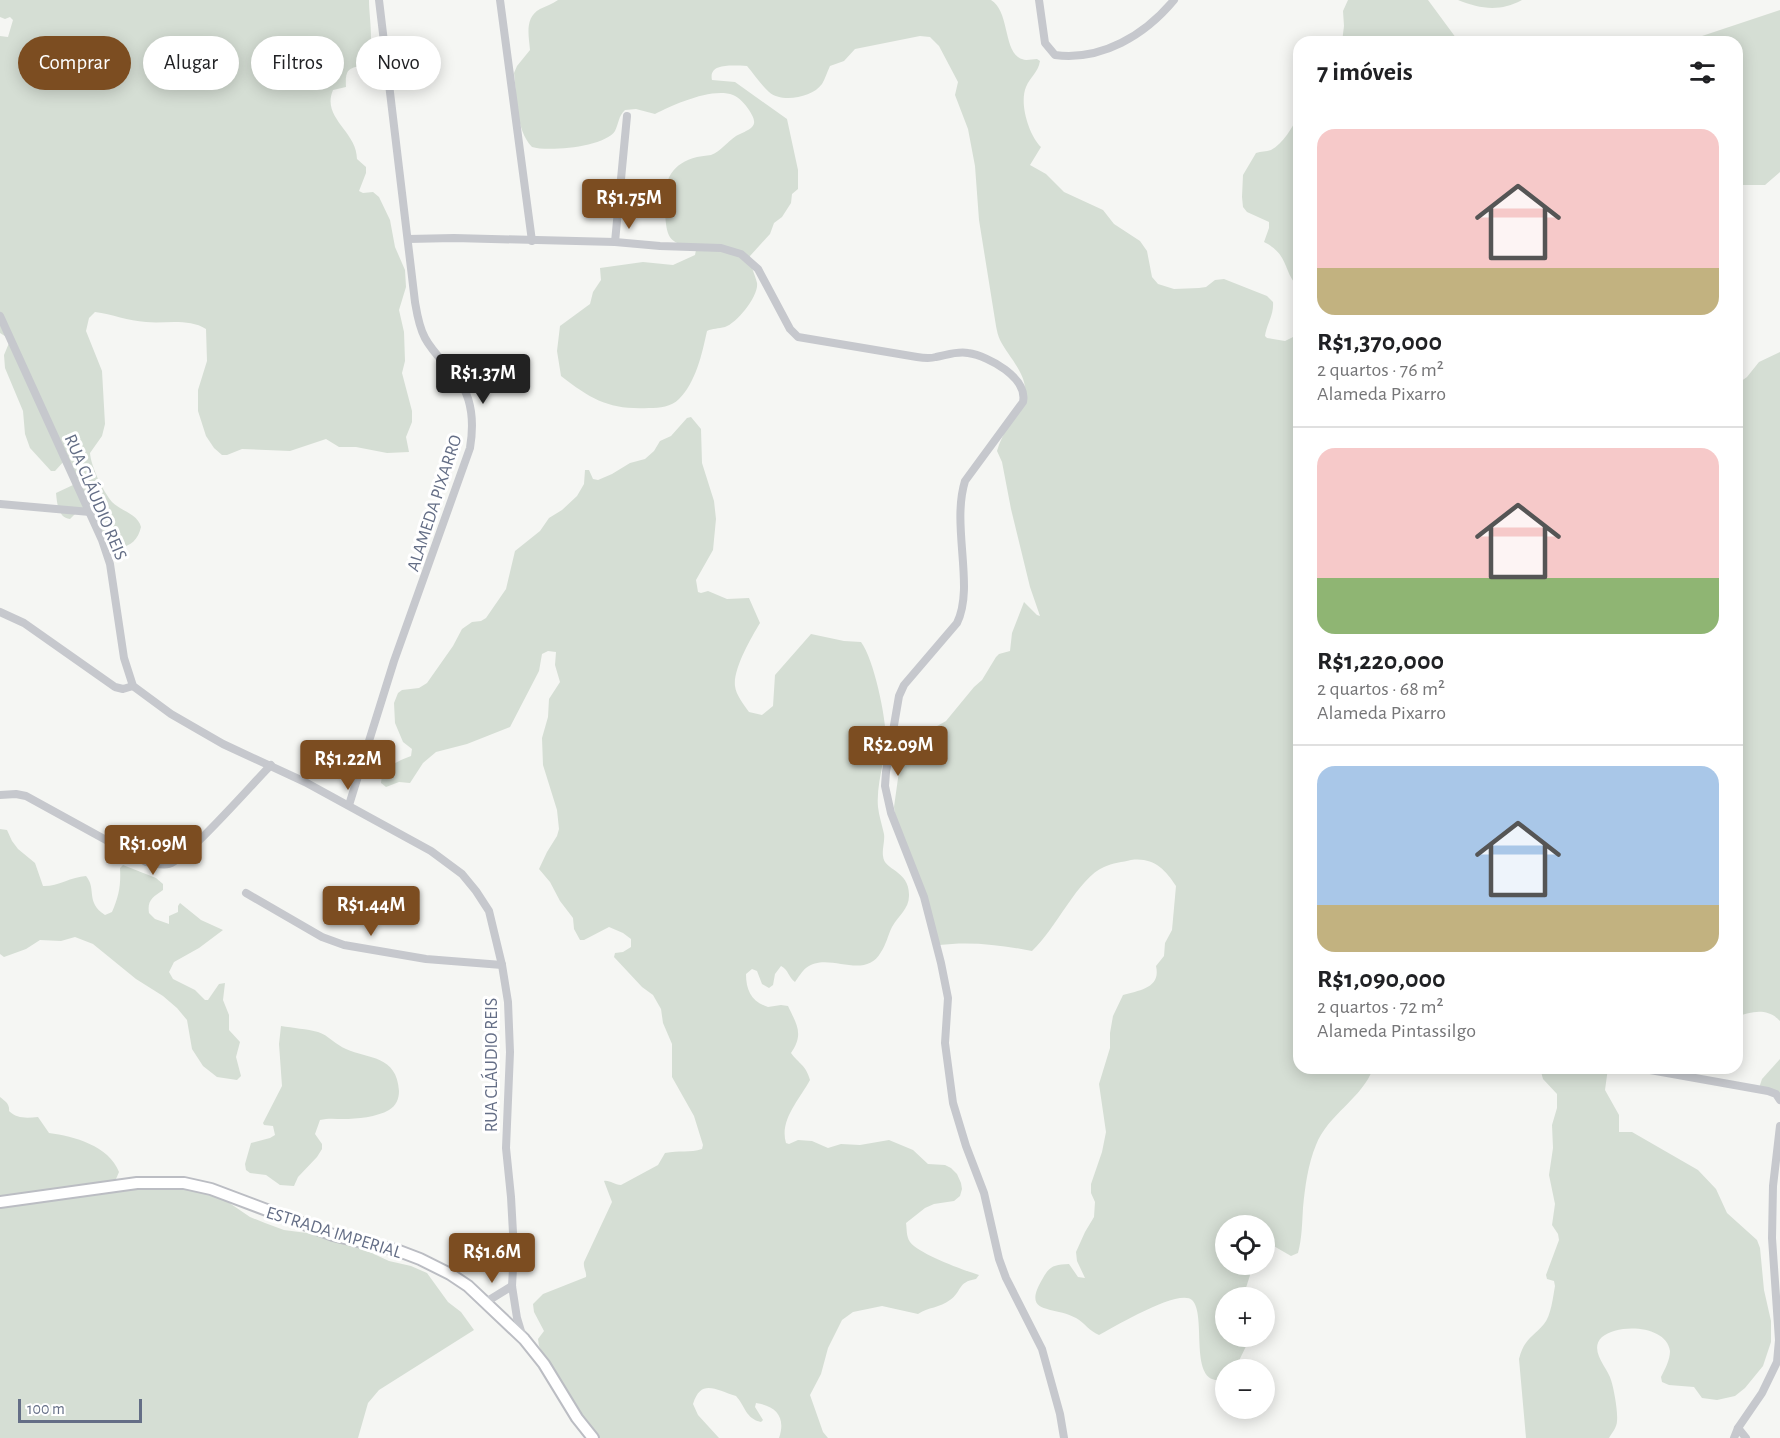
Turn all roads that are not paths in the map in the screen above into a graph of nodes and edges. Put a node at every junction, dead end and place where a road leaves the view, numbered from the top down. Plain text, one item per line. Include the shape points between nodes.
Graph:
1 (379, 0) edge
2 (500, 0) edge
3 (1039, 0) edge
4 (1174, 0) edge
5 (627, 116) dead end
6 (408, 239) junction
7 (532, 241) junction
8 (615, 242) junction
9 (0, 316) edge
10 (0, 504) edge
11 (90, 512) junction
12 (0, 612) edge
13 (133, 686) junction
14 (271, 765) junction
15 (0, 795) edge
16 (349, 805) junction
17 (246, 893) dead end
18 (502, 965) junction
19 (1673, 1074) edge
20 (1780, 1100) edge
21 (1780, 1126) edge
22 (0, 1202) edge
23 (512, 1286) junction
24 (486, 1302) junction
25 (524, 1339) junction
26 (1738, 1428) junction
27 (593, 1438) edge
28 (1064, 1438) edge
29 (1734, 1438) edge
30 (1746, 1438) edge

1 - 6 street, ALAMEDA PIXARRO
2 - 7 street
3 - 4 street via 1045,43 1055,55 1062,56 1121,44 1148,28
5 - 8 street
6 - 7 street
6 - 16 street, ALAMEDA PIXARRO via 420,327 466,393 474,426 470,448 394,661
7 - 8 street
8 - 28 street via 721,248 741,254 758,268 793,334 917,357 970,353 1012,375 1023,387 1025,394 1018,409 965,482 959,523 962,613 899,696 885,786 891,813 924,897 943,973 948,998 945,1043 953,1103 984,1193 999,1259 1042,1349
9 - 11 street, RUA CLÁUDIO REIS
10 - 11 street
11 - 13 street, RUA CLÁUDIO REIS via 110,564 124,657
12 - 13 street via 24,623 115,687
13 - 14 street, RUA CLÁUDIO REIS via 171,714
14 - 15 street via 171,864 146,862 26,796
14 - 16 street, RUA CLÁUDIO REIS
16 - 18 street, RUA CLÁUDIO REIS via 431,851 462,874 489,911
17 - 18 street via 322,937 344,945 426,959
18 - 23 street, RUA CLÁUDIO REIS via 510,1027 507,1148 514,1251
19 - 20 street via 1768,1091
21 - 26 street via 1772,1238 1777,1362
22 - 24 street, ESTRADA IMPERIAL via 137,1184 184,1183 211,1189 333,1235 420,1259 450,1274
23 - 24 street
23 - 25 street, RUA CLÁUDIO REIS
24 - 25 street, ESTRADA IMPERIAL
25 - 27 street, ESTRADA IMPERIAL
26 - 29 street
26 - 30 street

